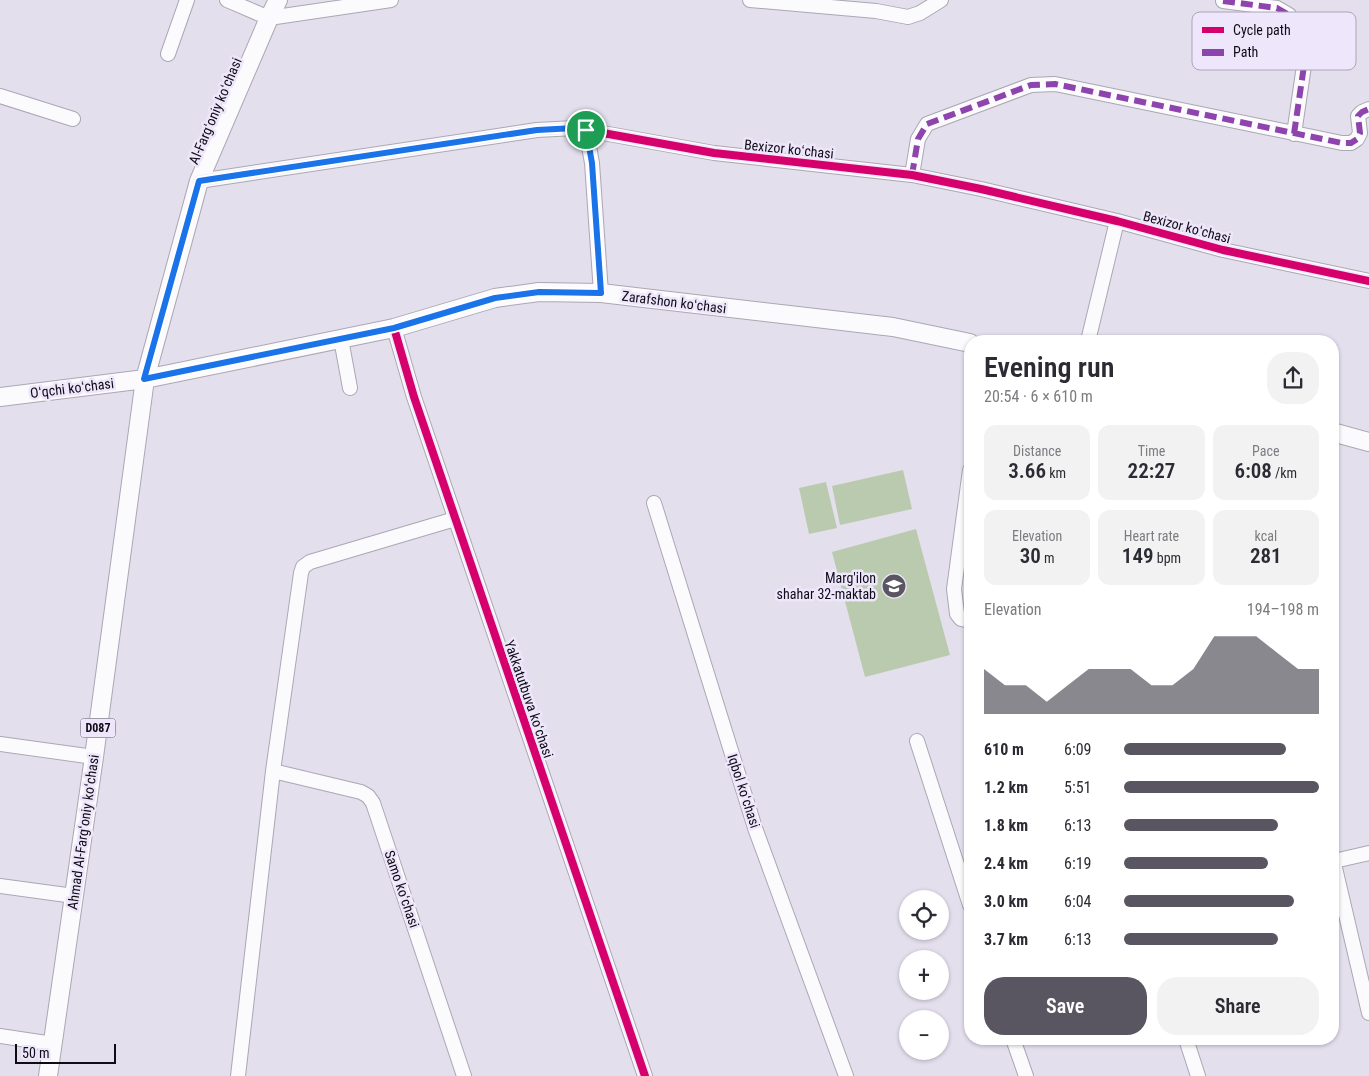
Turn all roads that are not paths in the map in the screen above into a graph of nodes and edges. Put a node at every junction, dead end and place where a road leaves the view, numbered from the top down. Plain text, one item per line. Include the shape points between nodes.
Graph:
1 (187, 0) edge
2 (227, 0) edge
3 (278, 0) edge
4 (391, 0) edge
5 (750, 0) edge
6 (941, 0) edge
7 (1223, 1) edge
8 (874, 5) edge
9 (1284, 12) edge
10 (269, 18) junction
11 (168, 54) dead end
12 (1303, 70) edge
13 (0, 96) edge
14 (1369, 109) edge
15 (73, 120) dead end
16 (586, 130) junction
17 (1294, 134) junction
18 (912, 175) junction
19 (199, 181) junction
20 (1117, 221) junction
21 (1369, 281) edge
22 (601, 293) junction
23 (394, 328) junction
24 (1089, 335) edge
25 (341, 339) junction
26 (964, 342) edge
27 (144, 379) junction
28 (350, 388) dead end
29 (0, 397) edge
30 (1339, 434) edge
31 (1369, 442) edge
32 (654, 503) dead end
33 (964, 515) edge
34 (455, 519) junction
35 (964, 620) edge
36 (917, 741) dead end
37 (0, 744) edge
38 (94, 757) junction
39 (273, 771) junction
40 (1369, 853) edge
41 (1339, 857) edge
42 (1339, 884) edge
43 (0, 886) edge
44 (964, 886) edge
45 (74, 896) junction
46 (1369, 1013) edge
47 (0, 1036) edge
48 (53, 1044) junction
49 (1016, 1045) edge
50 (1188, 1045) edge
51 (48, 1076) edge
52 (238, 1076) edge
53 (464, 1076) edge
54 (645, 1076) edge
55 (846, 1076) edge
56 (1026, 1076) edge
57 (1198, 1076) edge

1 - 11 street
2 - 10 street
3 - 10 main road, Al-Fargʻoniy koʻchasi / D087
4 - 10 street
5 - 8 street
6 - 8 street via 908,17 896,16
7 - 9 street via 1277,8
10 - 19 main road, Al-Fargʻoniy koʻchasi / D087
12 - 17 street
13 - 15 street
14 - 17 street via 1359,114 1359,136 1351,143
16 - 18 street, Bexizor koʻchasi via 714,153
16 - 19 street, Bexizor koʻchasi via 537,130
16 - 22 street via 592,163
17 - 18 street via 1055,84 1031,85 927,124 918,138
18 - 20 street, Bexizor koʻchasi
19 - 27 main road, Al-Fargʻoniy koʻchasi / D087
20 - 21 street, Bexizor koʻchasi via 1223,250
20 - 24 street
22 - 23 main road, Zarafshon koʻchasi via 539,292 495,298
22 - 26 main road, Zarafshon koʻchasi via 893,327
23 - 25 main road, Zarafshon koʻchasi
23 - 34 street, Yakkatutbuva koʻchasi
25 - 27 main road, Zarafshon koʻchasi
25 - 28 street
27 - 29 main road, Oʻqchi koʻchasi
27 - 38 main road, Ahmad Al-Fargʻoniy koʻchasi / D087
30 - 31 main road
32 - 55 street, Iqbol koʻchasi via 755,828
33 - 35 street via 954,589 957,614
34 - 39 street via 310,562 303,567
34 - 54 street, Yakkatutbuva koʻchasi
36 - 44 street
37 - 38 street
38 - 45 main road, Ahmad Al-Fargʻoniy koʻchasi / D087
39 - 52 street
39 - 53 street, Samo koʻchasi via 360,792 373,803
40 - 41 street
42 - 46 street
43 - 45 street
45 - 48 main road, Ahmad Al-Fargʻoniy koʻchasi / D087
47 - 48 street
48 - 51 main road, Ahmad Al-Fargʻoniy koʻchasi / D087
49 - 56 street
50 - 57 street

